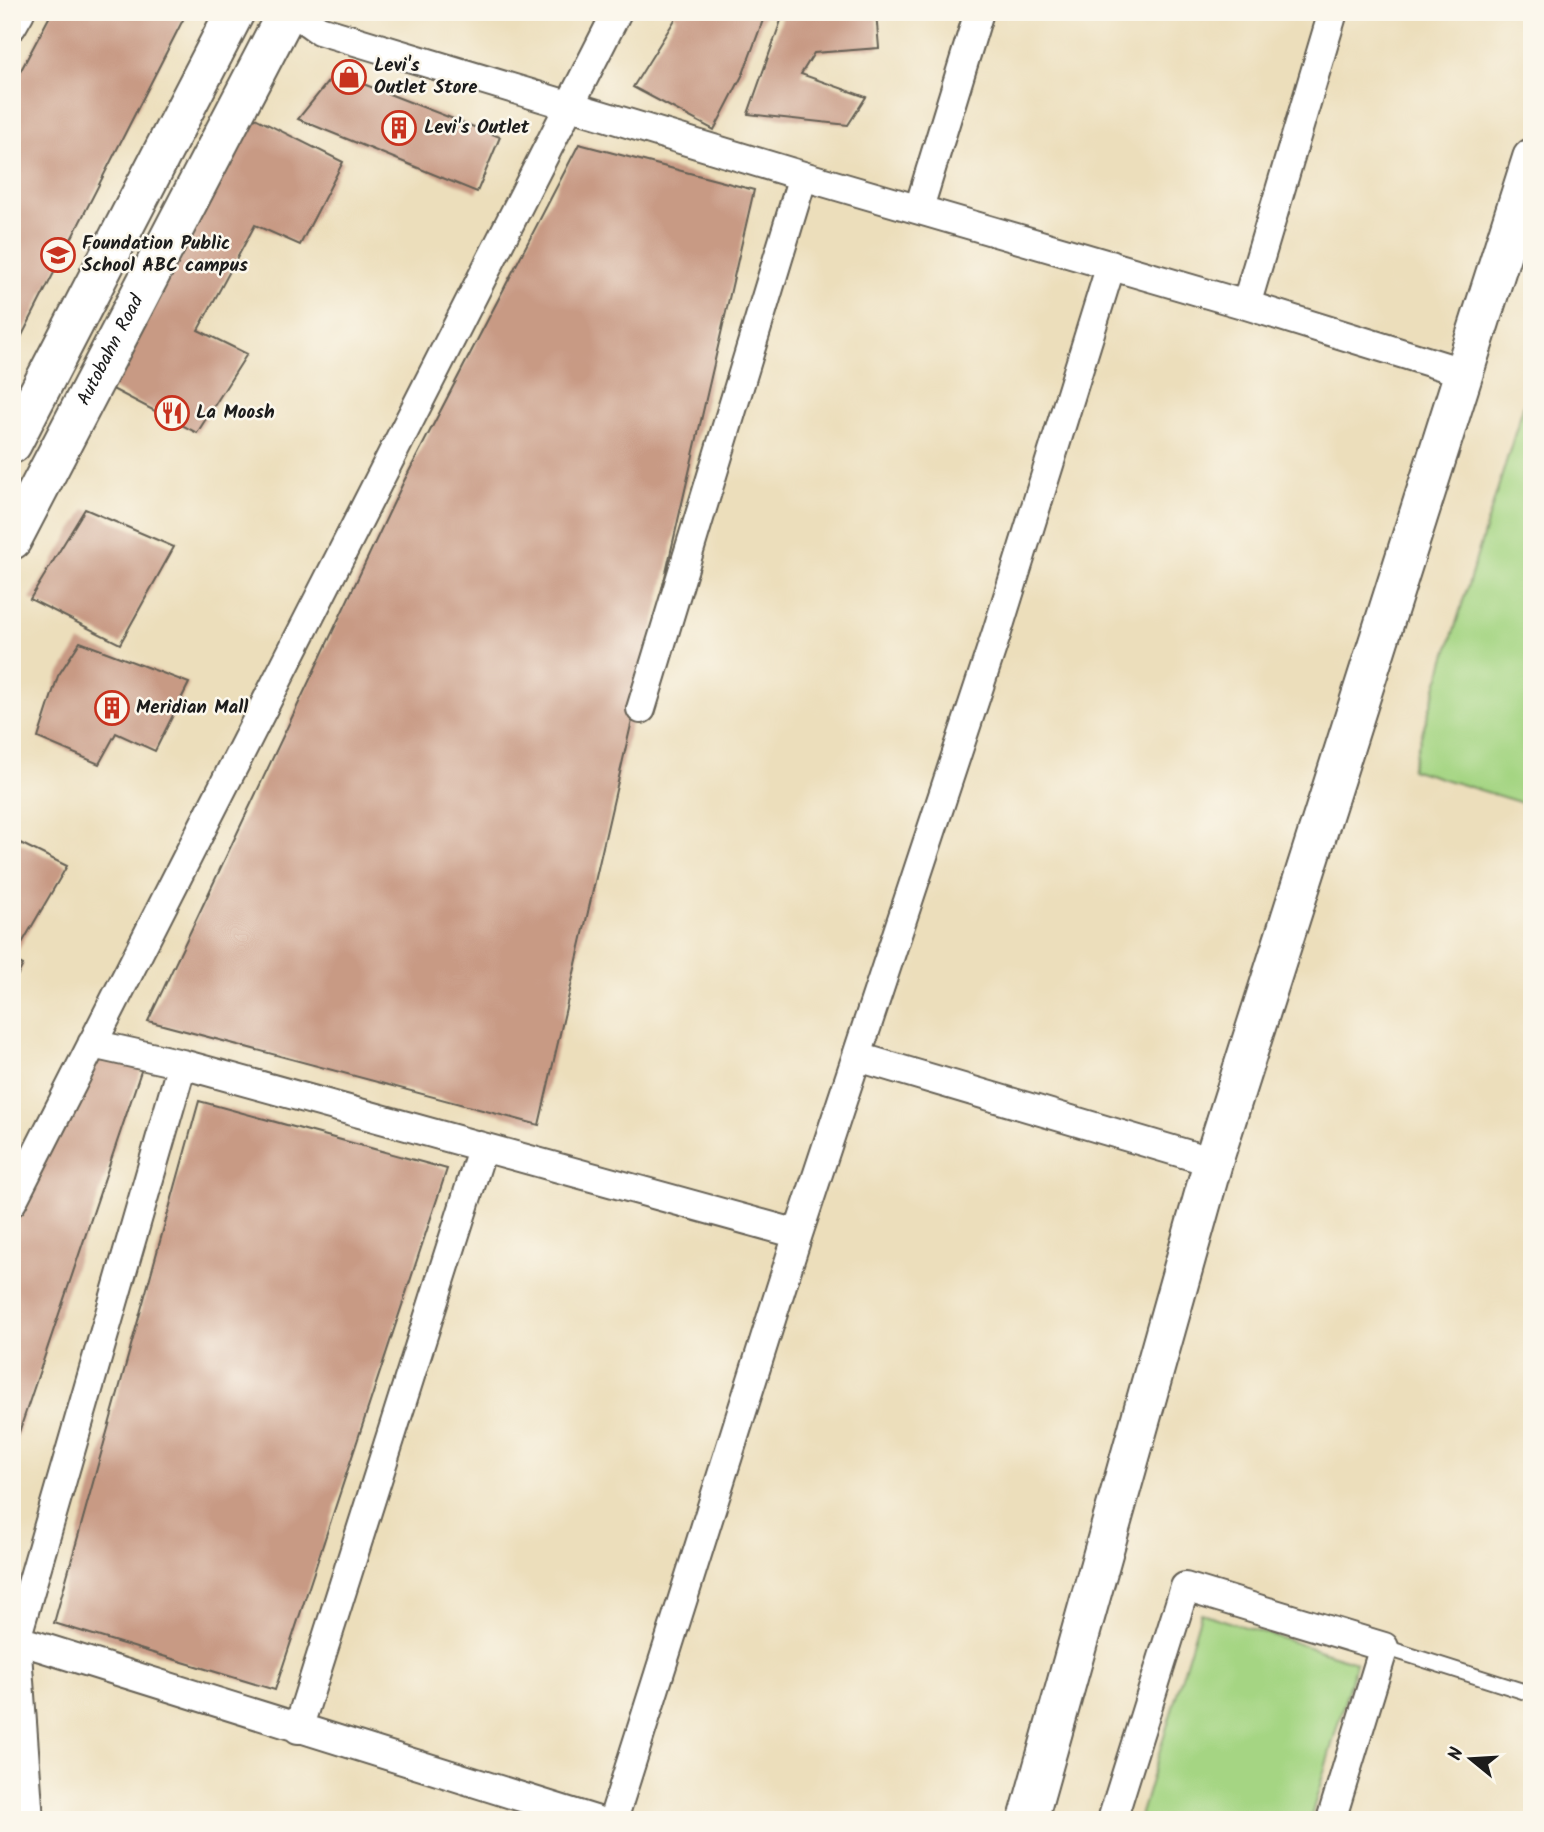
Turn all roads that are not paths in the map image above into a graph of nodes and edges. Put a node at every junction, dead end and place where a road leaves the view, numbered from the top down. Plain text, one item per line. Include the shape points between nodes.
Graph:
1 (20, 12) edge
2 (235, 12) edge
3 (288, 12) edge
4 (294, 12) edge
5 (617, 12) edge
6 (979, 12) edge
7 (1333, 12) edge
8 (12, 26) edge
9 (569, 104) junction
10 (1532, 158) edge
11 (803, 176) junction
12 (919, 208) junction
13 (1111, 265) junction
14 (1246, 305) junction
15 (1465, 373) junction
16 (12, 444) edge
17 (12, 540) edge
18 (641, 709) dead end
19 (92, 1044) junction
20 (858, 1057) junction
21 (182, 1064) junction
22 (482, 1149) junction
23 (1213, 1162) junction
24 (12, 1202) edge
25 (798, 1234) junction
26 (14, 1639) edge
27 (1384, 1647) junction
28 (1532, 1694) edge
29 (298, 1729) junction
30 (29, 1820) edge
31 (595, 1820) edge
32 (613, 1820) edge
33 (1028, 1820) edge
34 (1112, 1820) edge
35 (1331, 1820) edge

1 - 8 street
2 - 16 main road
3 - 17 main road, Autobahn Road
4 - 9 street via 319,30
5 - 9 street
6 - 12 street
7 - 14 street
9 - 11 street
9 - 19 street
10 - 15 main road
11 - 12 street
11 - 18 street
12 - 13 street
13 - 14 street
13 - 20 street
14 - 15 street
15 - 23 main road
19 - 21 street
19 - 24 street
20 - 23 street
20 - 25 street
21 - 22 street
21 - 26 street
22 - 25 street
22 - 29 street
23 - 33 main road
25 - 32 street
26 - 29 street
26 - 30 street
27 - 28 lane
27 - 34 street via 1185,1587
27 - 35 street
29 - 31 street

